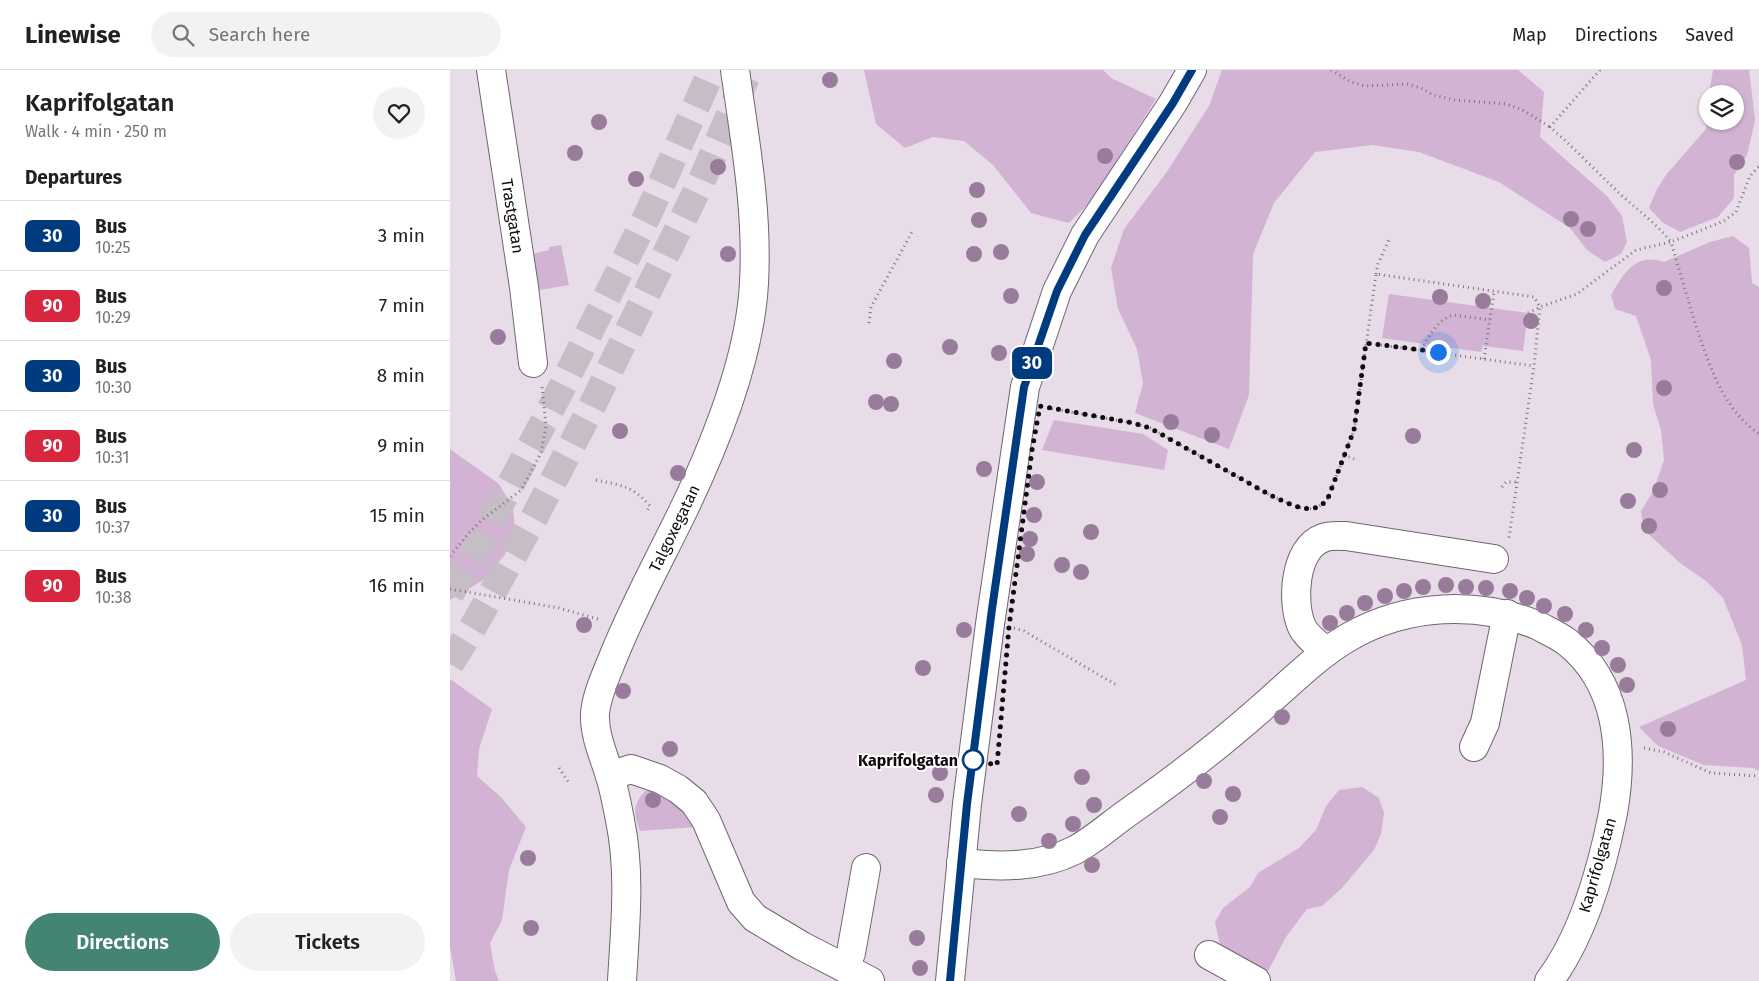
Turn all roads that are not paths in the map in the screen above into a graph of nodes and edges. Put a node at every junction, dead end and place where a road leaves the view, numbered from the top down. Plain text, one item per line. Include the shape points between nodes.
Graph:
1 (490, 70) edge
2 (735, 70) edge
3 (1192, 70) edge
4 (533, 363) road end
5 (1501, 549) road end
6 (1507, 614) junction
7 (1326, 652) junction
8 (1474, 747) dead end
9 (610, 776) junction
10 (960, 863) junction
11 (866, 868) dead end
12 (1209, 955) dead end
13 (845, 968) junction
14 (622, 981) edge
15 (870, 981) edge
16 (950, 981) edge
17 (1256, 981) edge
18 (1549, 981) edge

1 - 4 street, Trastgatan
2 - 9 street, Talgoxegatan via 755,228 754,286 748,324 728,402 692,492 625,628 602,683 596,713 597,734
3 - 10 street via 1085,235 1057,291 1024,387
5 - 7 street via 1346,536 1322,538 1310,546 1302,563 1295,598 1303,629
6 - 7 street, Kaprifolgatan via 1461,609 1426,610 1402,615 1350,636
6 - 8 street via 1485,723
6 - 18 street, Kaprifolgatan via 1565,640 1594,669 1611,705 1618,747 1614,804 1597,878 1579,928
7 - 10 street, Kaprifolgatan via 1215,748 1079,848 1036,864 984,866
9 - 13 street via 631,769 660,779 694,802 706,820 741,902 755,918
9 - 14 street, Talgoxegatan via 625,854
10 - 16 street
11 - 13 street via 851,953
12 - 17 street
13 - 15 street

